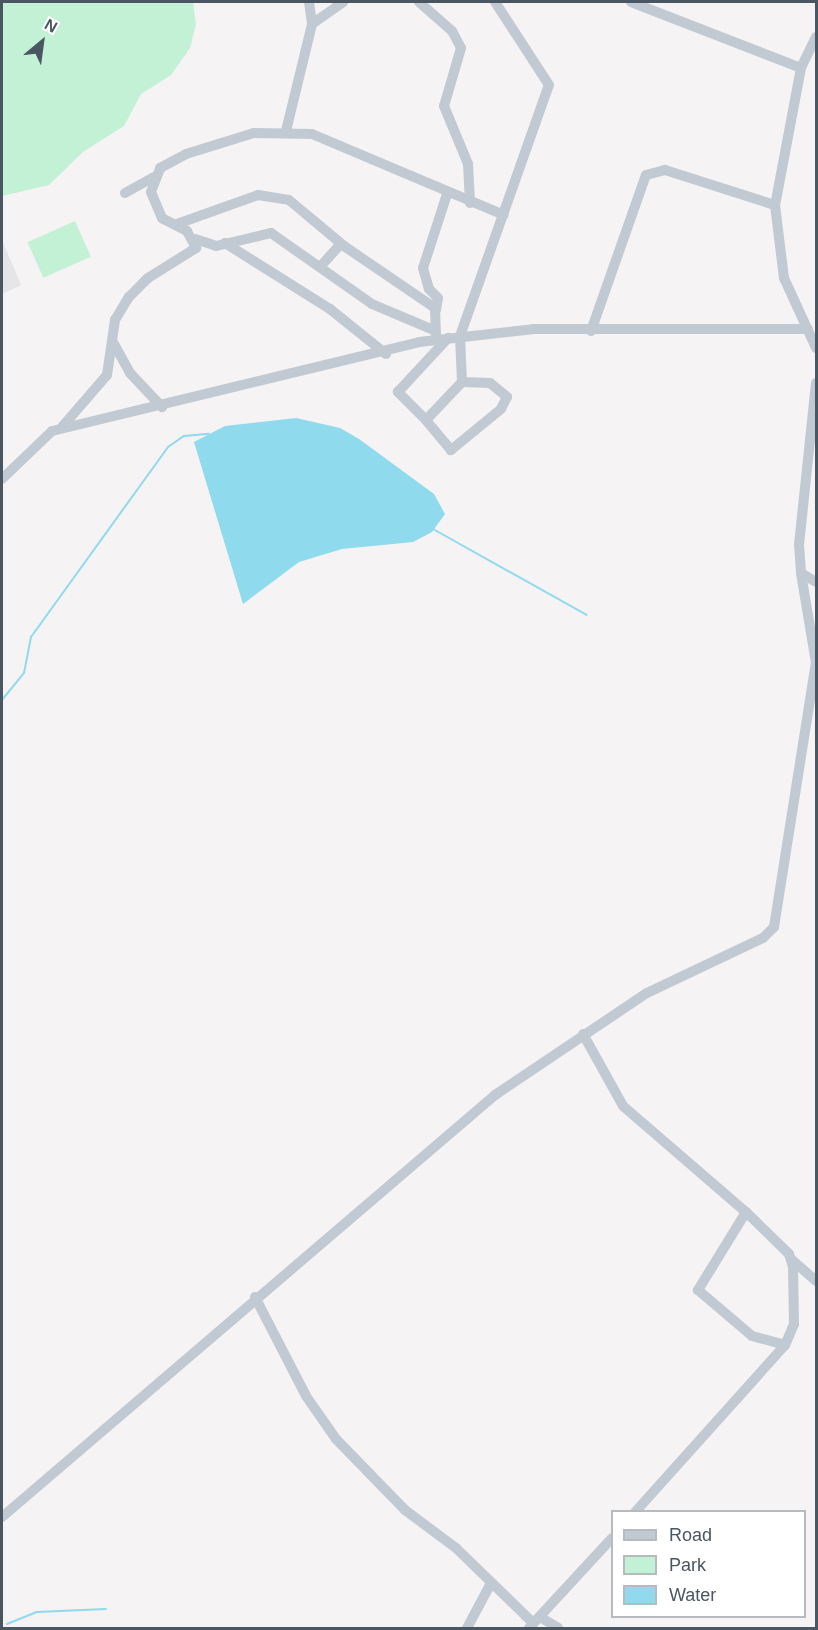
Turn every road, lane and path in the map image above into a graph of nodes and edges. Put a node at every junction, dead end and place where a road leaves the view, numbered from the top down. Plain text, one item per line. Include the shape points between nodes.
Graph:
1 (309, 2) edge
2 (344, 2) edge
3 (418, 2) edge
4 (495, 2) edge
5 (631, 2) edge
6 (312, 24) junction
7 (816, 37) edge
8 (801, 68) junction
9 (286, 130) junction
10 (154, 177) junction
11 (125, 193) dead end
12 (447, 194) junction
13 (470, 203) junction
14 (775, 205) junction
15 (504, 215) junction
16 (181, 224) junction
17 (225, 243) junction
18 (198, 244) junction
19 (341, 244) junction
20 (320, 267) junction
21 (436, 310) junction
22 (808, 329) junction
23 (591, 331) junction
24 (440, 336) junction
25 (460, 336) junction
26 (114, 343) junction
27 (816, 348) edge
28 (386, 354) junction
29 (462, 382) junction
30 (816, 382) edge
31 (162, 407) junction
32 (426, 420) junction
33 (62, 427) junction
34 (2, 479) edge
35 (801, 573) junction
36 (816, 582) edge
37 (811, 734) edge
38 (583, 1034) junction
39 (746, 1212) junction
40 (792, 1260) junction
41 (816, 1281) edge
42 (255, 1297) junction
43 (785, 1345) junction
44 (636, 1510) edge
45 (2, 1517) edge
46 (611, 1539) edge
47 (490, 1585) junction
48 (534, 1623) edge
49 (467, 1629) edge
50 (558, 1629) edge

1 - 6 street
2 - 6 street
3 - 13 street via 452,31 462,48 444,106 468,164
4 - 15 street via 549,85
5 - 8 street
6 - 9 street
7 - 8 street
8 - 14 street
9 - 10 street via 254,133 198,149 160,168
9 - 12 street via 335,142
10 - 11 street
10 - 16 street via 156,206 162,218
12 - 13 street
12 - 21 street via 423,268 429,289 438,298
13 - 15 street
14 - 22 street via 784,278
14 - 23 street via 665,170 646,175
15 - 25 street
16 - 18 street
16 - 19 street via 233,202 274,196 297,204
17 - 18 street
17 - 20 street via 271,233
17 - 28 street via 330,309
18 - 26 street via 134,291 116,320
19 - 20 street
19 - 21 street
20 - 24 street via 372,304
21 - 24 street
22 - 23 street
22 - 27 street
23 - 25 street
24 - 25 street
24 - 28 street
24 - 32 street via 398,392
25 - 29 street
26 - 31 street via 130,373
26 - 33 street via 102,385
28 - 31 street
29 - 32 street
29 - 32 street via 497,386 506,400 453,449
30 - 35 street via 799,544
31 - 33 street
33 - 34 street via 35,442
35 - 36 street
35 - 37 street via 816,663
37 - 38 street via 774,927 763,938 647,993
38 - 39 street via 623,1106
38 - 42 street via 495,1095
39 - 40 street
39 - 43 street via 698,1290 753,1336
40 - 41 street
40 - 43 street via 795,1315
42 - 45 street
42 - 47 street via 306,1396 336,1439 405,1510 456,1548
43 - 44 street
46 - 48 street
47 - 48 street
47 - 49 street
48 - 50 street

